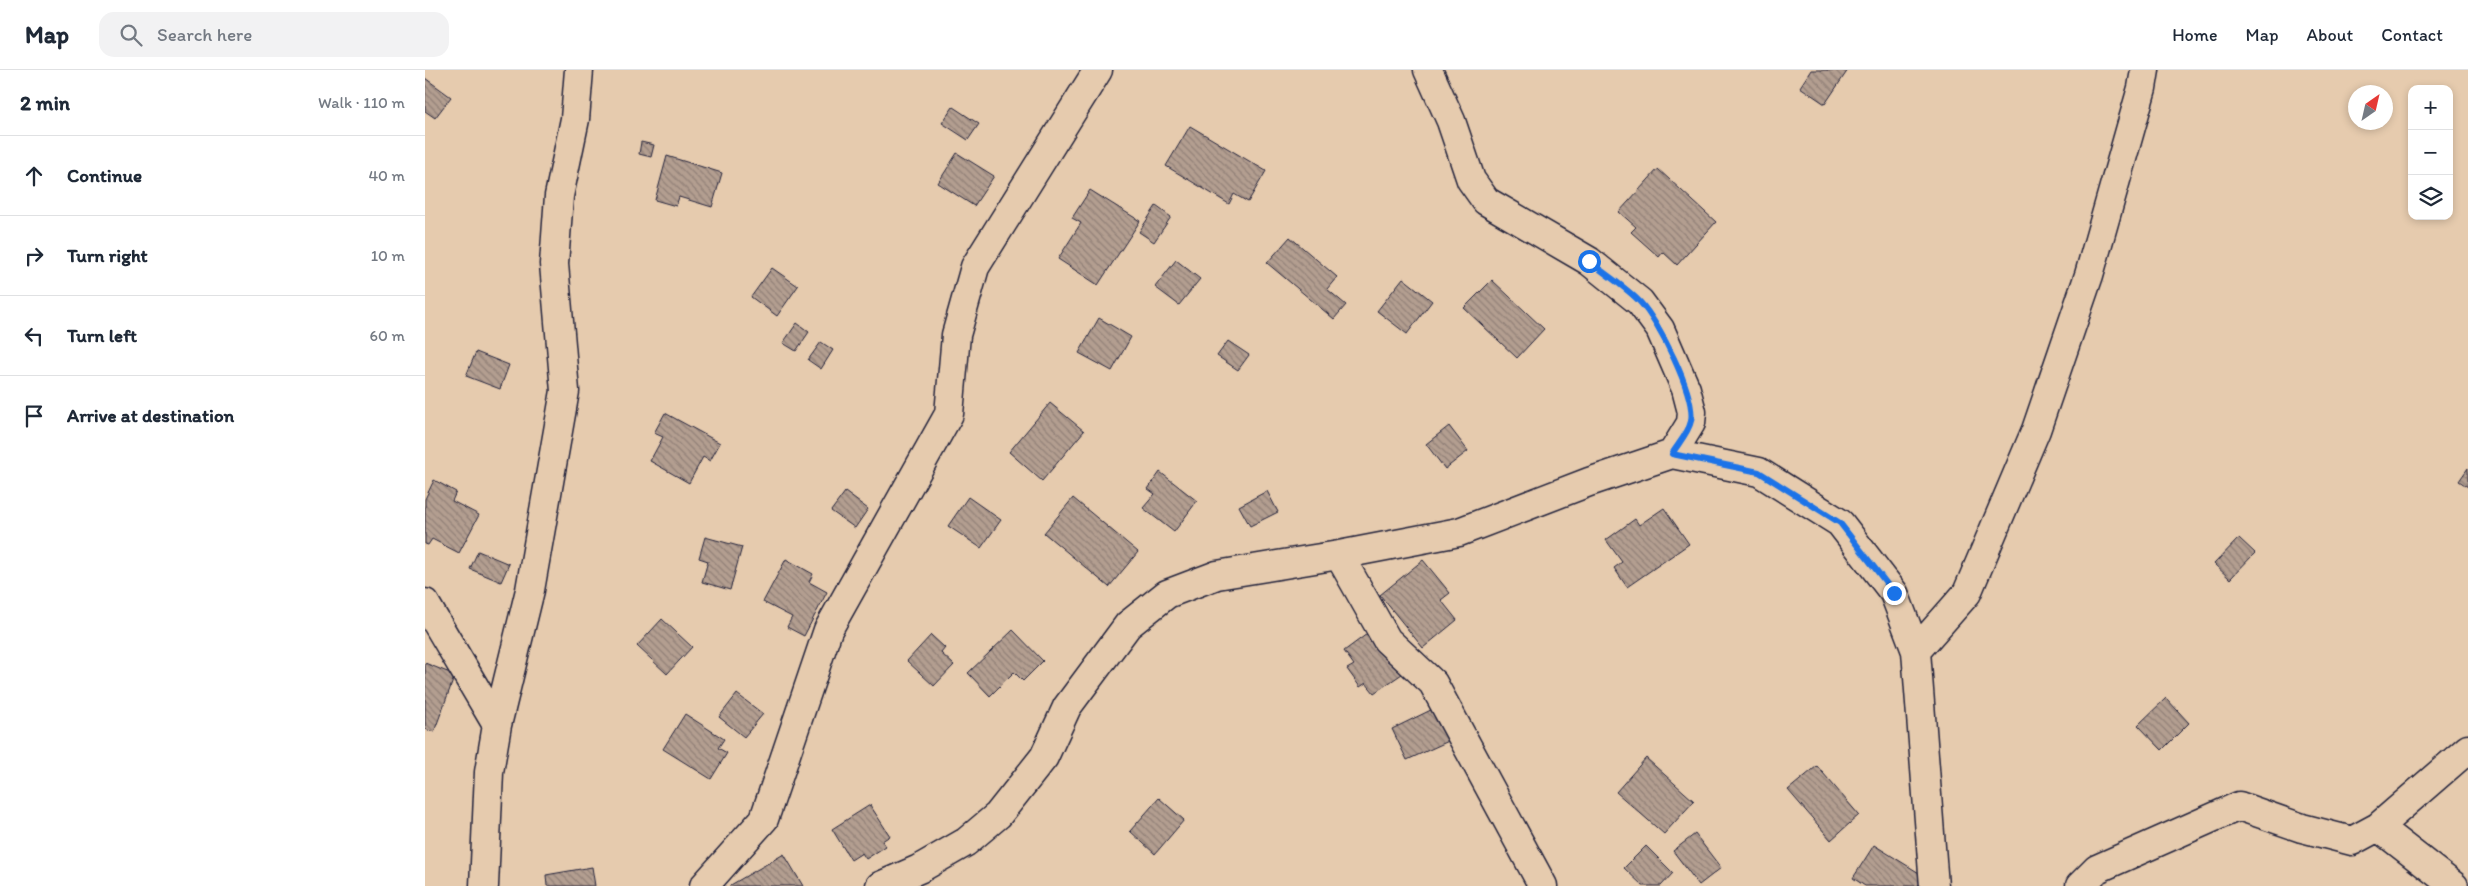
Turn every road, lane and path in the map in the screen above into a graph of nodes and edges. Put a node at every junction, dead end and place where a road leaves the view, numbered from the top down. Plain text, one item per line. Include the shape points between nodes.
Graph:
1 (579, 70) edge
2 (1098, 70) edge
3 (1428, 70) edge
4 (2145, 70) edge
5 (1672, 454) junction
6 (1339, 555) junction
7 (425, 603) edge
8 (1915, 651) junction
9 (497, 725) junction
10 (2468, 749) edge
11 (2378, 827) junction
12 (484, 886) edge
13 (704, 886) edge
14 (880, 886) edge
15 (1543, 886) edge
16 (1934, 886) edge
17 (2080, 886) edge
18 (2455, 886) edge

1 - 9 street via 575,119 559,196 554,264 565,391 530,590
2 - 13 street via 975,267 956,335 949,414 828,630 764,819
3 - 5 street via 1471,180 1487,201 1589,261 1640,302 1660,328 1686,388 1692,412 1691,423
4 - 8 street via 2089,274 2035,430 1967,592
5 - 6 street via 1459,532
5 - 8 street via 1759,472 1840,523 1894,593
6 - 14 street via 1217,575 1167,594 1128,625 1067,707 1043,757 998,815 966,842 919,870
6 - 15 street via 1387,640 1433,684
7 - 9 street
8 - 16 street
9 - 12 street via 489,772
10 - 11 street
11 - 17 street via 2352,841 2239,806 2097,869
11 - 18 street

